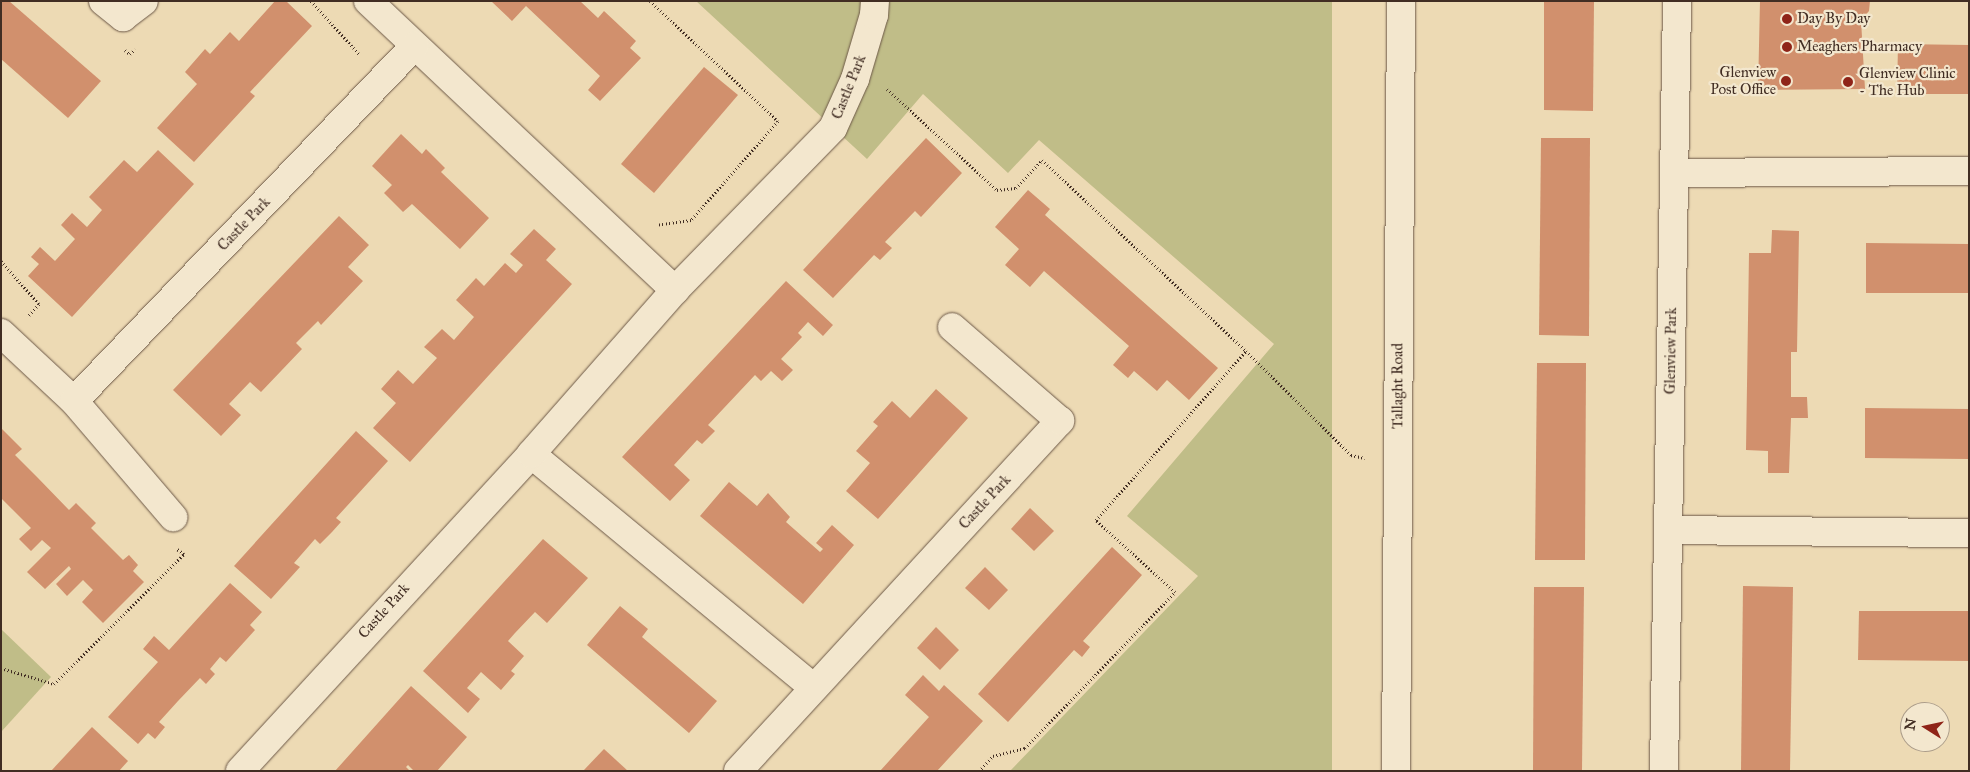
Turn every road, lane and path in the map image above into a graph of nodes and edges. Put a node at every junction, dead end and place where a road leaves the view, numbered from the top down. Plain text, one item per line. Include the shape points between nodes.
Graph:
1 (103, 1) edge
2 (144, 1) edge
3 (311, 1) edge
4 (368, 1) edge
5 (650, 1) edge
6 (874, 1) edge
7 (1401, 1) edge
8 (1677, 1) edge
9 (415, 46) junction
10 (354, 61) dead end
11 (883, 96) dead end
12 (1969, 171) edge
13 (1674, 173) junction
14 (647, 223) dead end
15 (1, 261) edge
16 (675, 290) junction
17 (26, 318) dead end
18 (952, 327) dead end
19 (1, 333) edge
20 (1246, 351) junction
21 (74, 401) junction
22 (531, 454) junction
23 (1367, 458) dead end
24 (173, 517) dead end
25 (1668, 530) junction
26 (1969, 533) edge
27 (184, 554) dead end
28 (1, 668) edge
29 (813, 687) junction
30 (240, 771) edge
31 (738, 771) edge
32 (979, 771) edge
33 (1396, 771) edge
34 (1664, 771) edge

1 - 2 street via 123,17
3 - 10 path via 361,53
4 - 9 street
5 - 14 path via 778,121 691,220 662,226
6 - 16 street, Castle Park via 874,15 855,79 833,128
7 - 33 street, Tallaght Road
8 - 13 street, Glenview Park
9 - 16 street
9 - 21 street, Castle Park
11 - 20 path via 887,89 997,190 1016,188 1042,160
12 - 13 street
13 - 25 street, Glenview Park
15 - 17 path via 39,304
16 - 22 street, Castle Park
18 - 29 street, Castle Park via 1060,421
19 - 21 street
20 - 23 path via 1351,455
20 - 32 path via 1096,520 1176,592 1025,748 993,756
21 - 24 street
22 - 29 street
22 - 30 street, Castle Park
25 - 26 street
25 - 34 street, Glenview Park
27 - 28 path via 54,684
29 - 31 street, Castle Park

